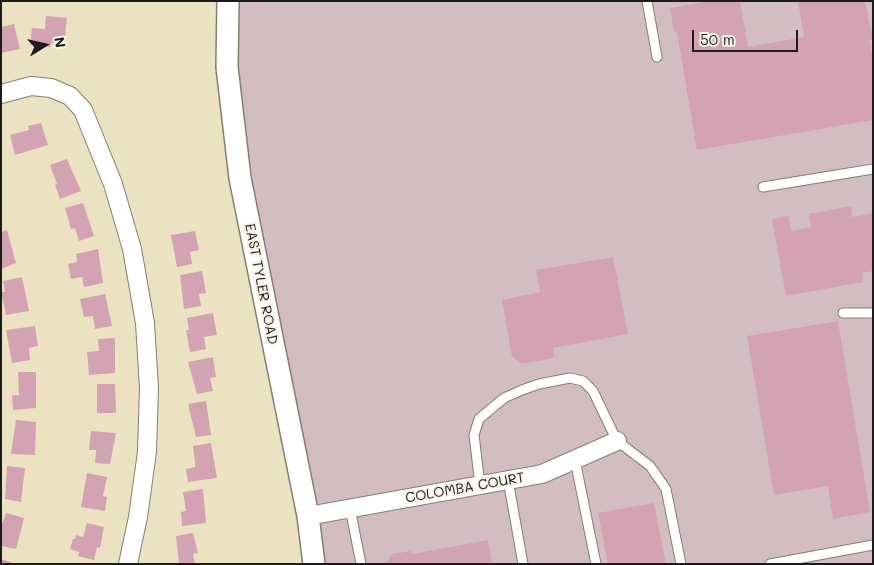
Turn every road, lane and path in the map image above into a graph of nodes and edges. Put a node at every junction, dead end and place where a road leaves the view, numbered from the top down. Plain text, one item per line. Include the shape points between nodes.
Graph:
1 (228, 1) edge
2 (647, 1) edge
3 (657, 57) dead end
4 (1, 94) edge
5 (873, 169) edge
6 (763, 187) dead end
7 (843, 313) dead end
8 (873, 313) edge
9 (617, 441) junction
10 (575, 460) junction
11 (508, 480) junction
12 (480, 485) junction
13 (350, 508) junction
14 (308, 516) junction
15 (873, 546) edge
16 (128, 564) edge
17 (314, 564) edge
18 (361, 564) edge
19 (522, 564) edge
20 (596, 564) edge
21 (681, 564) edge
22 (770, 564) edge

1 - 14 street, EAST TYLER ROAD via 228,67 240,178
2 - 3 lane
4 - 16 street via 31,86 52,88 70,96 83,110 113,184 132,249 145,323 149,388 147,452
5 - 6 lane
7 - 8 lane
9 - 10 street, COLOMBA COURT
9 - 12 lane via 593,391 583,381 570,378 539,384 504,398 479,419 474,435
9 - 21 lane via 650,466 666,489
10 - 11 street, COLOMBA COURT via 542,474
10 - 20 lane
11 - 12 street, COLOMBA COURT
11 - 19 lane
12 - 13 street, COLOMBA COURT
13 - 14 street, COLOMBA COURT
13 - 18 lane
14 - 17 street, EAST TYLER ROAD
15 - 22 lane

